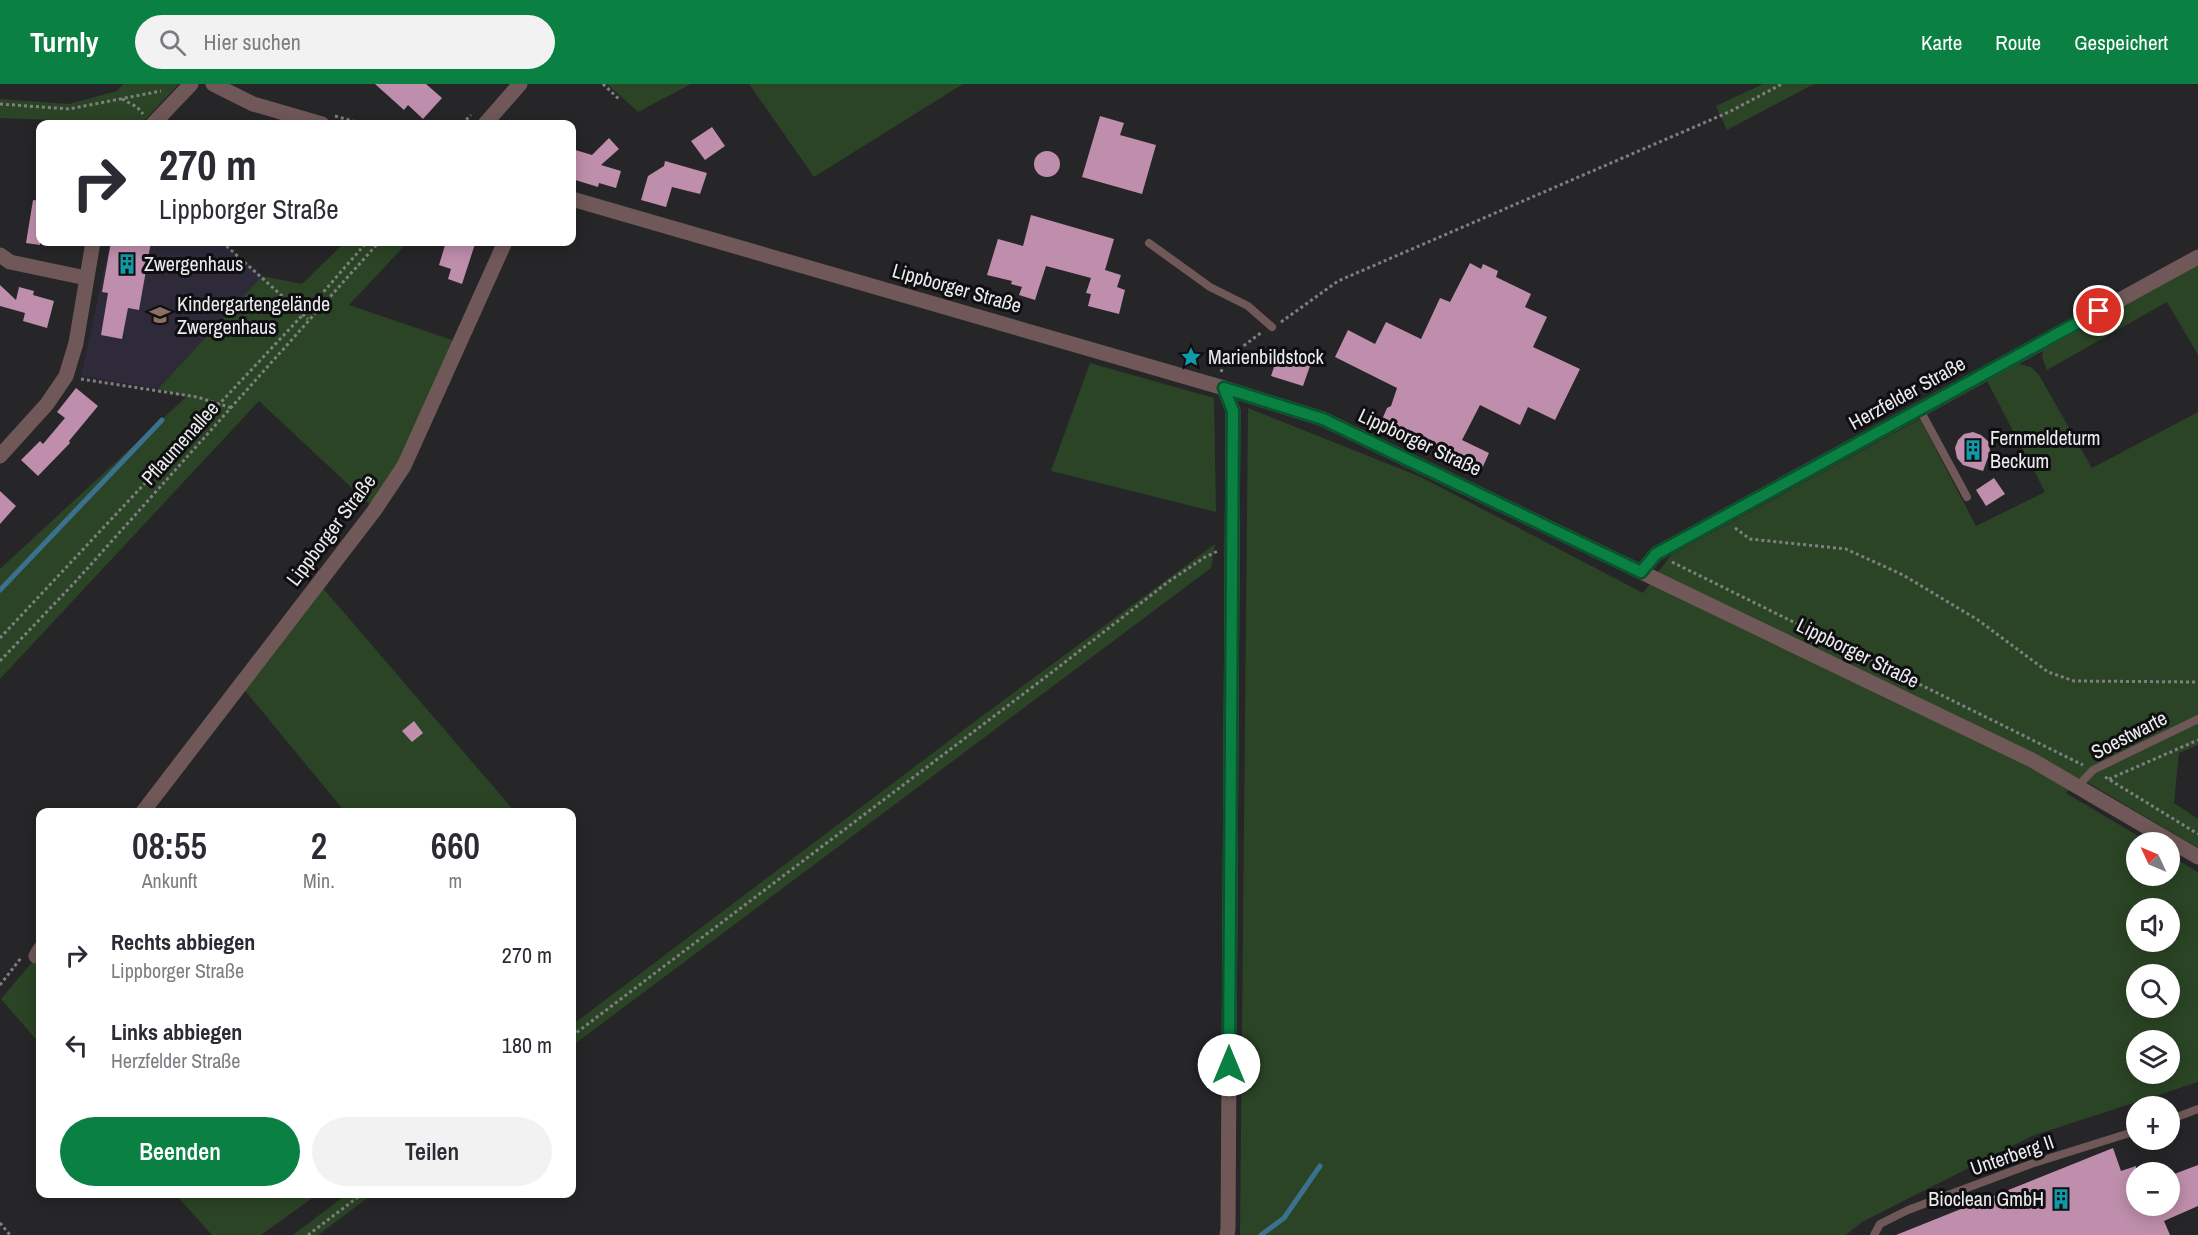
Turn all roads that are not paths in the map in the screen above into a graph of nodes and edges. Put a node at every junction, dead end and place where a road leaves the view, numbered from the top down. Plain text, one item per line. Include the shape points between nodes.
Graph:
1 (191, 84) edge
2 (213, 84) edge
3 (520, 84) edge
4 (149, 120) edge
5 (308, 120) edge
6 (488, 120) edge
7 (576, 200) edge
8 (1149, 243) dead end
9 (92, 246) edge
10 (503, 246) edge
11 (0, 255) edge
12 (2198, 257) edge
13 (86, 278) junction
14 (1272, 327) road end
15 (1224, 388) junction
16 (1920, 410) junction
17 (1, 452) edge
18 (1967, 497) dead end
19 (1641, 572) junction
20 (2198, 719) edge
21 (2079, 785) junction
22 (146, 808) edge
23 (2198, 857) edge
24 (2198, 1109) edge
25 (2180, 1116) edge
26 (2126, 1134) edge
27 (1227, 1235) edge
28 (1874, 1235) edge

1 - 4 street
2 - 5 street via 253,104
3 - 6 street
7 - 15 street, Lippborger Straße
8 - 14 lane via 1210,287 1248,306
9 - 13 street
10 - 22 street, Lippborger Straße via 404,466 374,511
11 - 13 street via 10,262
12 - 16 street, Herzfelder Straße
13 - 17 street via 76,343 66,376 47,404
15 - 19 street, Lippborger Straße via 1323,419
15 - 27 street via 1233,411
16 - 18 lane
16 - 19 street, Herzfelder Straße via 1656,554
19 - 21 street, Lippborger Straße
20 - 21 lane, Soestwarte via 2093,770
21 - 23 street, Lippborger Straße
24 - 25 lane
26 - 28 lane, Unterberg II via 2031,1164 1908,1210 1880,1224

